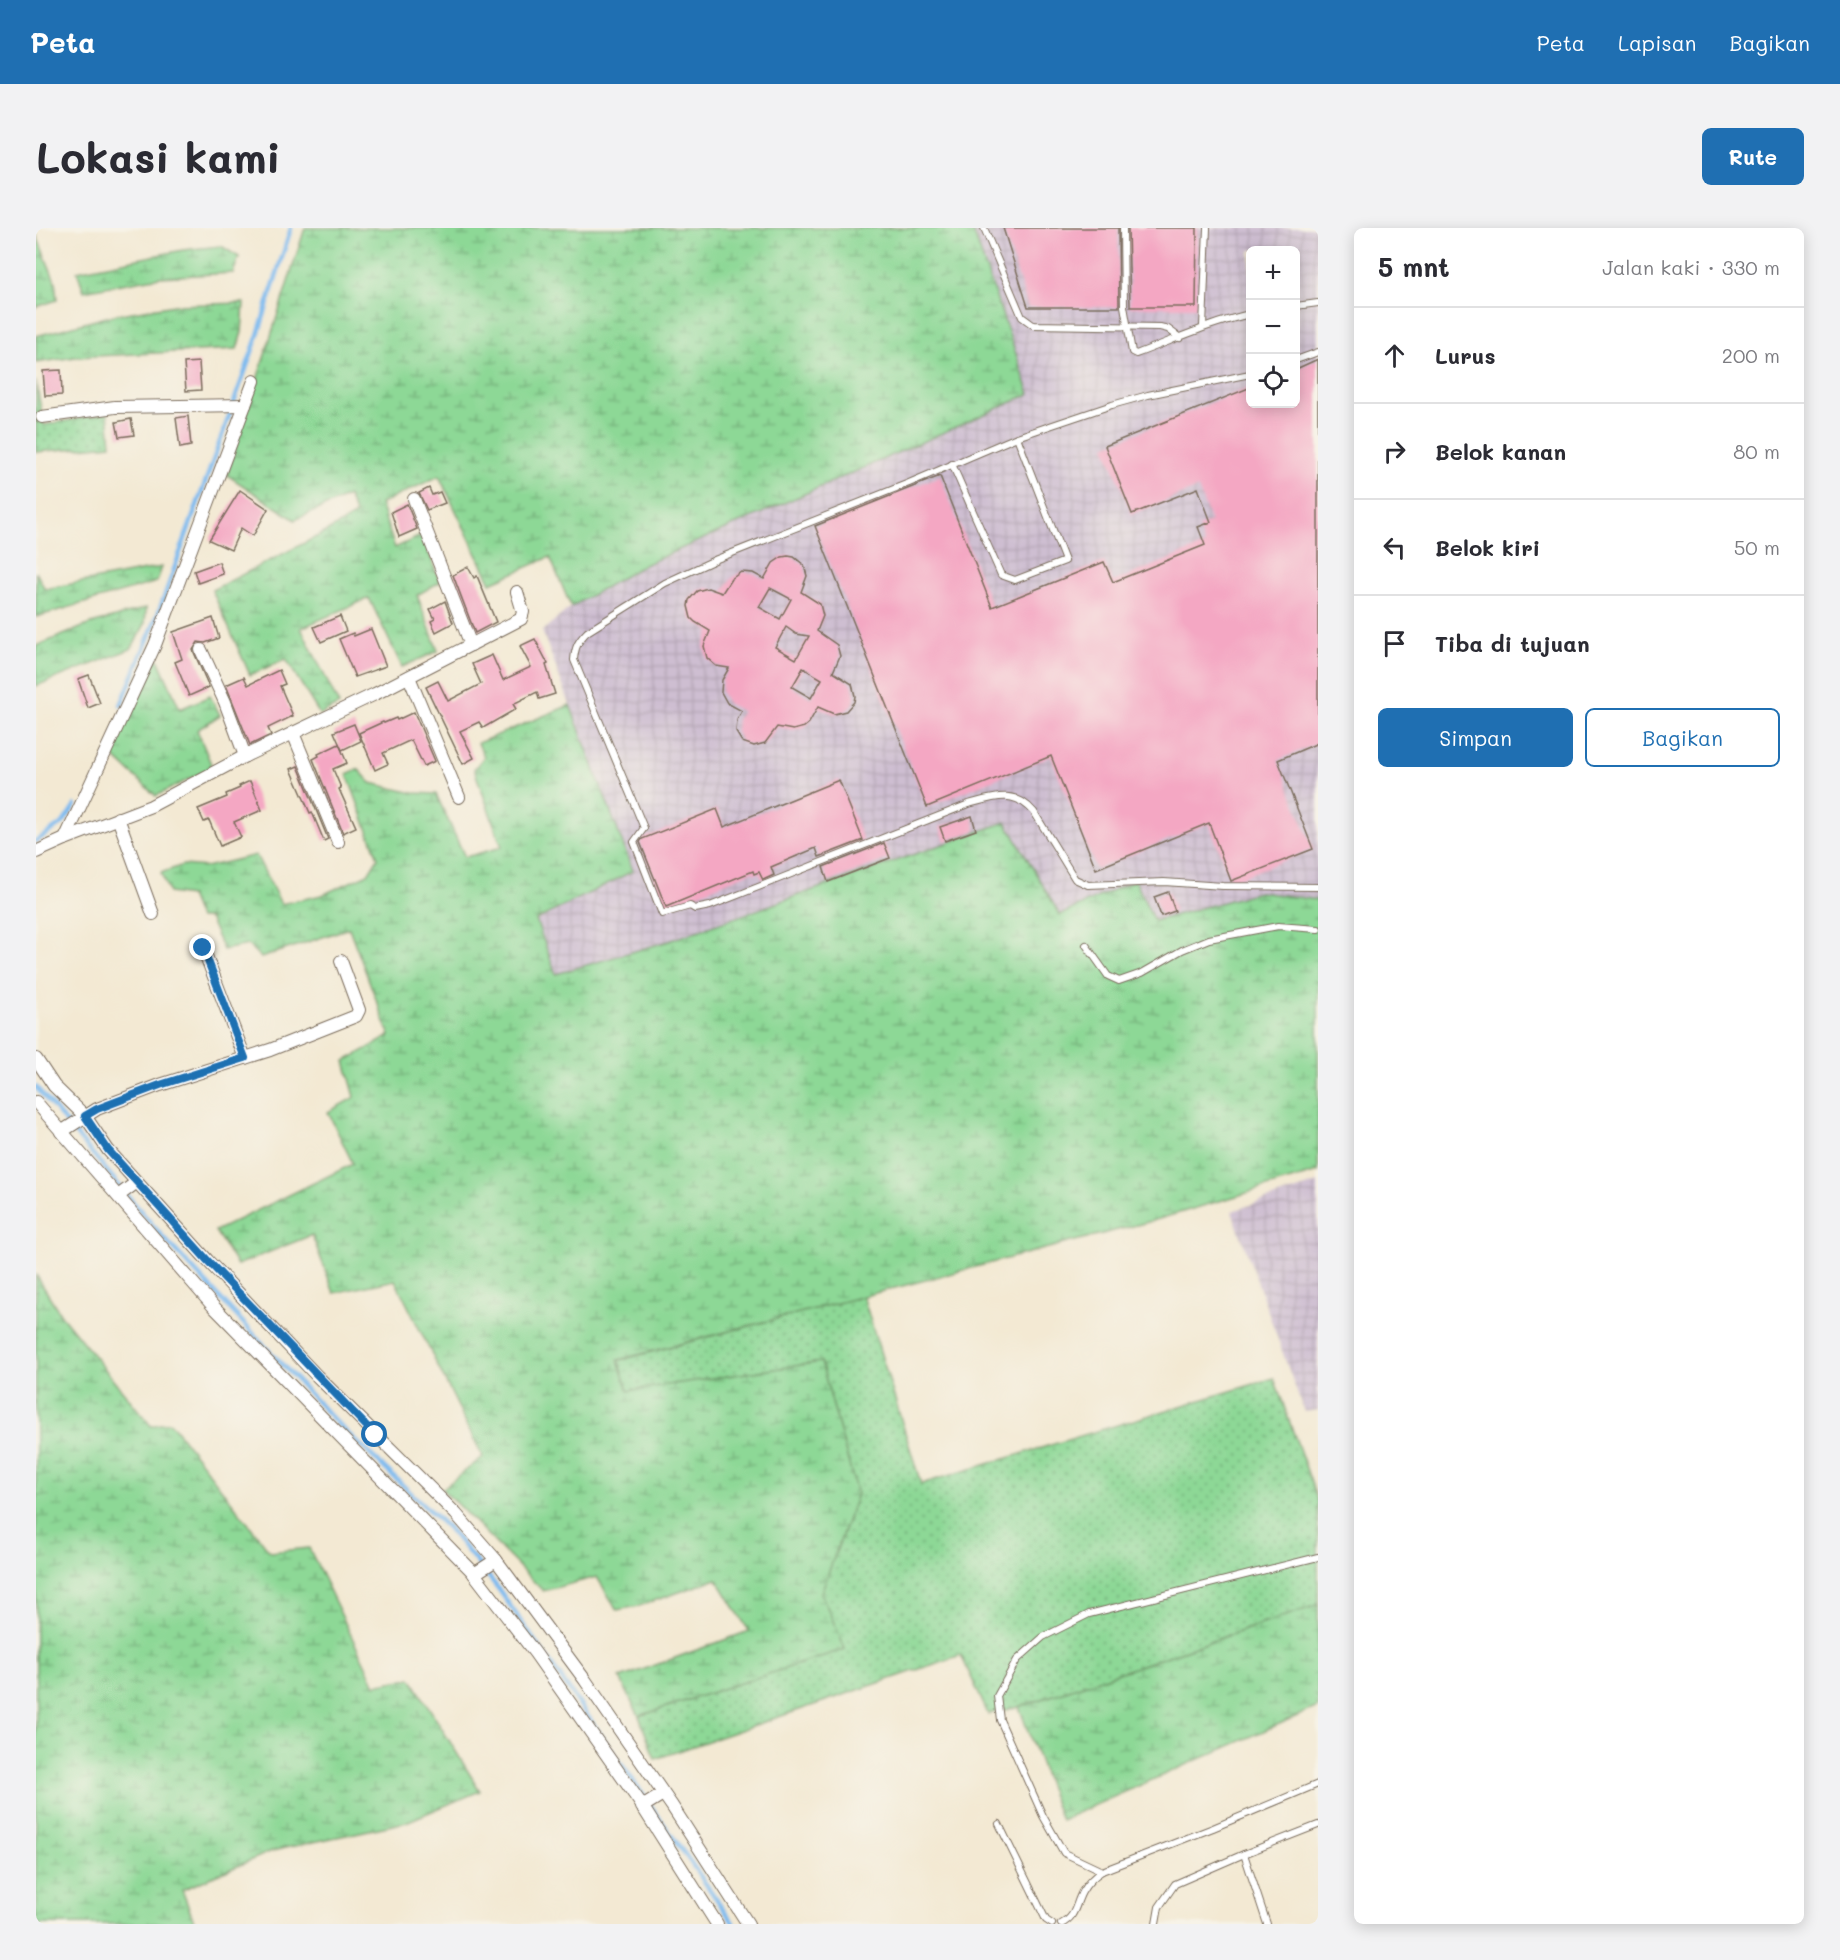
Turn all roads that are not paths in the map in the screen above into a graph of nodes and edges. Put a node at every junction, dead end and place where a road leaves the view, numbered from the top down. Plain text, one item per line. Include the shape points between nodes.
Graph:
1 (984, 228) edge
2 (1123, 228) edge
3 (1207, 228) edge
4 (1318, 303) edge
5 (1300, 305) edge
6 (1246, 315) edge
7 (1128, 326) junction
8 (1203, 327) junction
9 (1180, 338) junction
10 (1318, 352) edge
11 (1300, 359) edge
12 (1246, 375) edge
13 (254, 381) dead end
14 (245, 405) junction
15 (42, 417) dead end
16 (1017, 437) junction
17 (952, 464) junction
18 (414, 499) dead end
19 (517, 592) dead end
20 (471, 645) junction
21 (201, 650) dead end
22 (409, 677) junction
23 (293, 733) junction
24 (245, 756) junction
25 (459, 797) dead end
26 (118, 818) junction
27 (65, 839) junction
28 (338, 842) dead end
29 (36, 852) edge
30 (1318, 887) edge
31 (153, 914) dead end
32 (1318, 929) edge
33 (1086, 945) dead end
34 (203, 948) dead end
35 (341, 961) dead end
36 (245, 1058) junction
37 (36, 1059) edge
38 (36, 1102) edge
39 (83, 1117) junction
40 (64, 1130) junction
41 (135, 1183) junction
42 (119, 1195) junction
43 (1318, 1557) edge
44 (493, 1562) junction
45 (477, 1573) junction
46 (1318, 1784) edge
47 (662, 1795) junction
48 (644, 1805) junction
49 (999, 1824) dead end
50 (1318, 1825) edge
51 (1245, 1854) junction
52 (1102, 1871) junction
53 (717, 1924) edge
54 (748, 1924) edge
55 (1052, 1924) edge
56 (1061, 1924) edge
57 (1156, 1924) edge
58 (1267, 1924) edge

1 - 7 lane via 1027,321 1034,325
2 - 7 lane
3 - 8 lane
4 - 5 lane
6 - 8 lane
7 - 9 lane via 1160,327
7 - 9 lane via 1131,351 1136,354
8 - 9 lane
10 - 11 lane
12 - 16 lane via 1121,402
13 - 14 street
14 - 15 street via 115,407
14 - 27 street via 155,645
16 - 17 lane
16 - 17 lane via 1065,561 1015,580 1001,575
17 - 30 lane via 665,583 579,639 574,660 644,828 633,842 662,914 690,906 710,906 998,796 1027,803 1075,879 1088,885 1164,882
18 - 20 street
19 - 20 street via 524,612 521,619
20 - 22 street
21 - 24 street
22 - 23 street
22 - 25 street
23 - 24 street
23 - 28 street
24 - 26 street via 151,806
26 - 27 street
26 - 31 street
27 - 29 street
32 - 33 lane via 1278,926 1209,939 1119,981 1108,976
34 - 36 street
35 - 36 street via 359,1010 356,1016
36 - 39 street via 160,1085
37 - 39 street via 54,1086
38 - 40 street
39 - 40 street
39 - 41 street
40 - 42 street
41 - 42 street
41 - 44 street via 333,1393 456,1514
42 - 45 street via 213,1306
43 - 52 lane via 1089,1614 1043,1637 1017,1660 997,1696 1000,1720 1064,1853
44 - 45 street
44 - 47 street via 585,1680
45 - 48 street
46 - 52 lane
47 - 48 street
47 - 54 street
48 - 53 street
49 - 55 lane via 1046,1920
50 - 51 lane
51 - 57 lane via 1175,1884 1159,1906
51 - 58 lane
52 - 56 lane via 1092,1877 1080,1894 1074,1914

